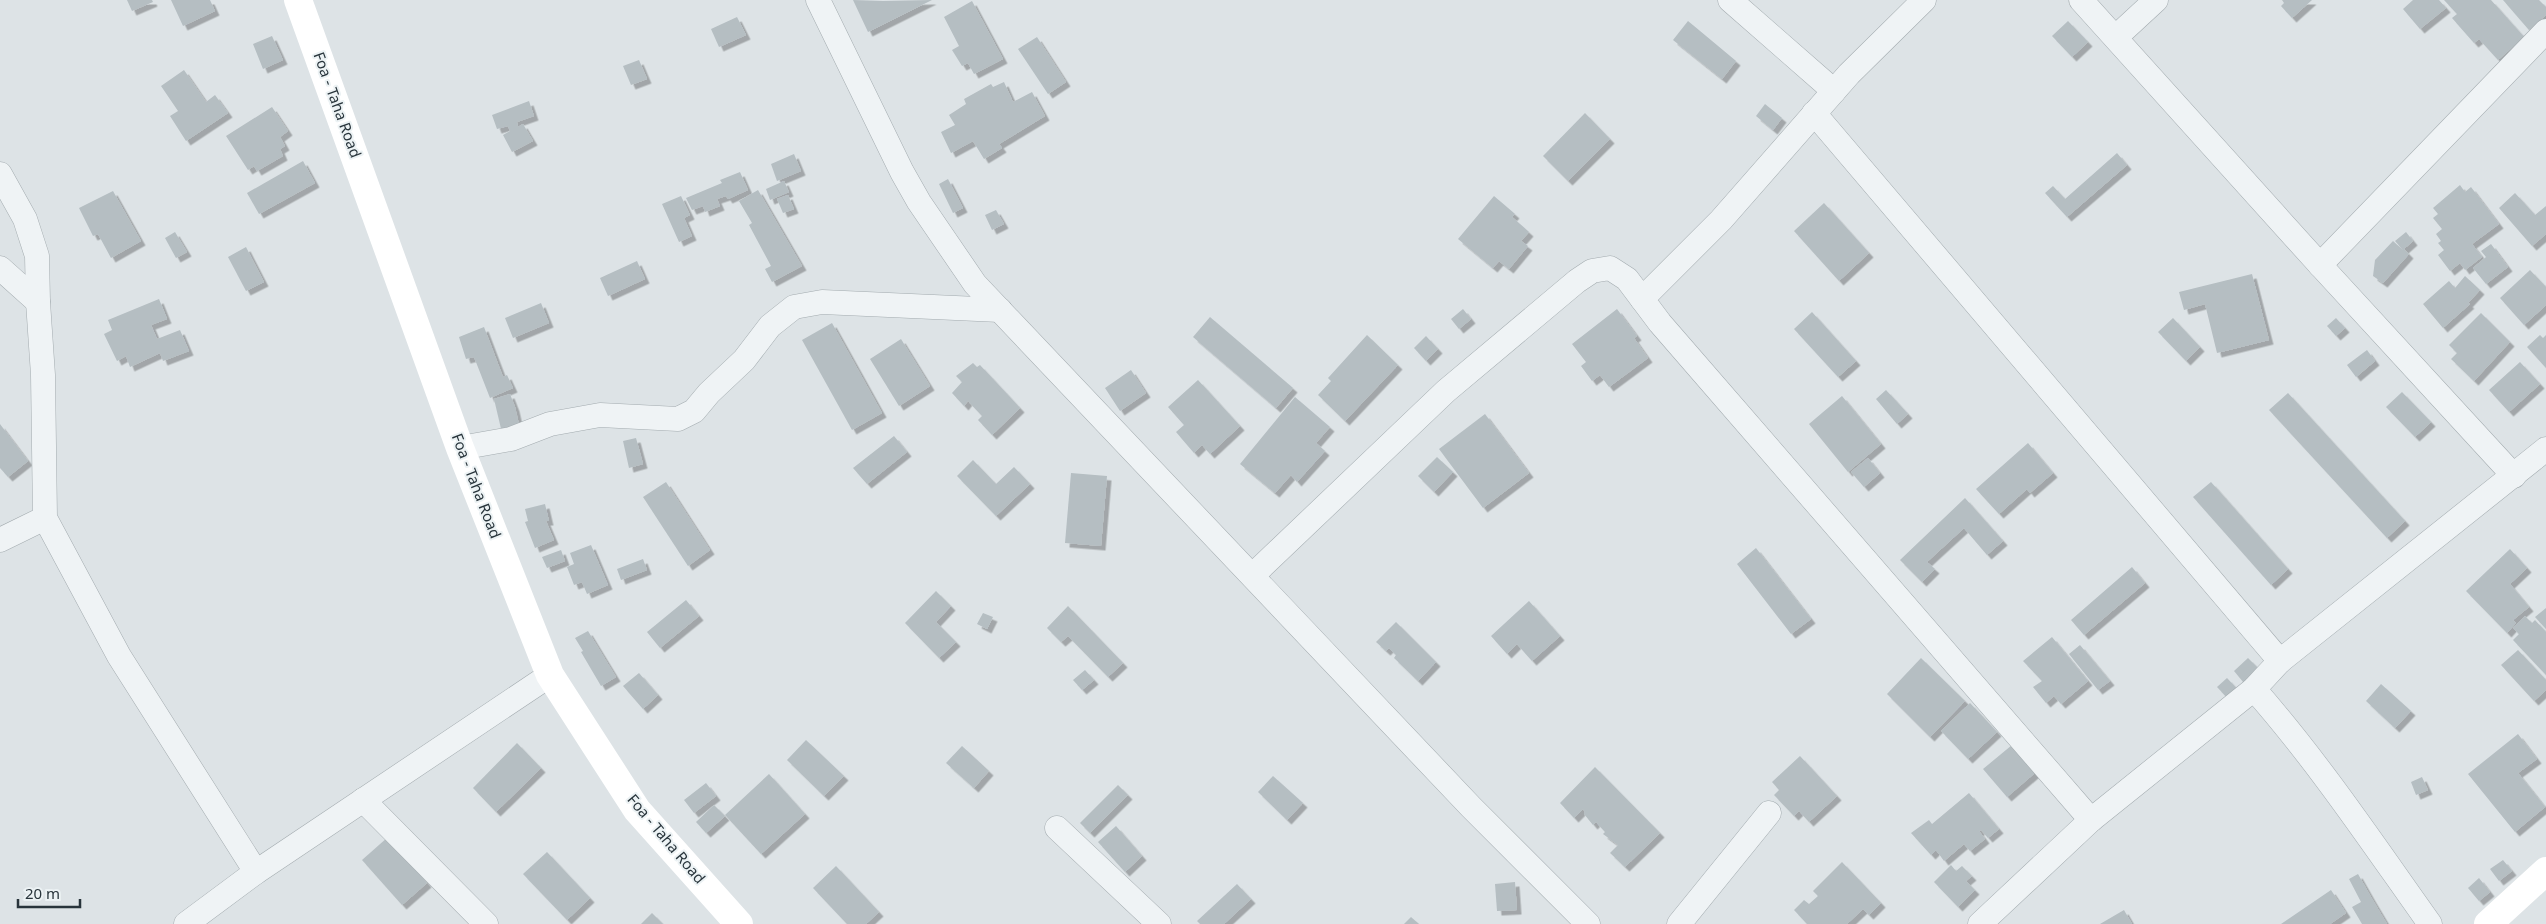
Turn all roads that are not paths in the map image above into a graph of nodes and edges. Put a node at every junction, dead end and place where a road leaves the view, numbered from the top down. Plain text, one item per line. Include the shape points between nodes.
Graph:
1 (298, 0) edge
2 (818, 0) edge
3 (1730, 0) edge
4 (1924, 0) edge
5 (2081, 0) edge
6 (2156, 0) edge
7 (2546, 31) edge
8 (2116, 37) junction
9 (1834, 91) junction
10 (1814, 113) junction
11 (0, 174) edge
12 (2320, 266) junction
13 (0, 268) edge
14 (1642, 299) junction
15 (38, 302) junction
16 (1000, 310) junction
17 (460, 448) junction
18 (2546, 449) edge
19 (2514, 476) junction
20 (46, 518) junction
21 (0, 540) edge
22 (1253, 575) junction
23 (2280, 661) junction
24 (550, 675) junction
25 (2254, 690) junction
26 (363, 800) junction
27 (1770, 814) dead end
28 (2092, 820) junction
29 (1057, 828) dead end
30 (2546, 871) edge
31 (256, 872) junction
32 (186, 924) edge
33 (486, 924) edge
34 (739, 924) edge
35 (1160, 924) edge
36 (1588, 924) edge
37 (1679, 924) edge
38 (1980, 924) edge
39 (2430, 924) edge
40 (2488, 924) edge

1 - 17 street, Foa - Taha Road
2 - 16 street via 919,202 975,284
3 - 9 street
4 - 9 street
5 - 8 street
6 - 8 street
7 - 12 street
8 - 12 street
9 - 10 street
10 - 14 street via 1721,220
10 - 23 street
11 - 15 street via 25,219 37,256
12 - 19 street
13 - 15 street
14 - 22 street via 1627,279 1610,268 1592,271 1446,392
14 - 28 street via 1660,324
15 - 20 street
16 - 17 street via 822,302 794,307 770,326 744,360 694,411 678,419 600,415 550,424 511,439
16 - 22 street
17 - 24 street, Foa - Taha Road
18 - 19 street
19 - 23 street
20 - 21 street
20 - 31 street via 119,656
22 - 36 street via 1471,807
23 - 25 street
24 - 26 street
24 - 34 street, Foa - Taha Road via 637,810
25 - 28 street
25 - 39 street via 2327,779
26 - 31 street
26 - 33 street
27 - 37 street
28 - 38 street
29 - 35 street
30 - 40 street
31 - 32 street

